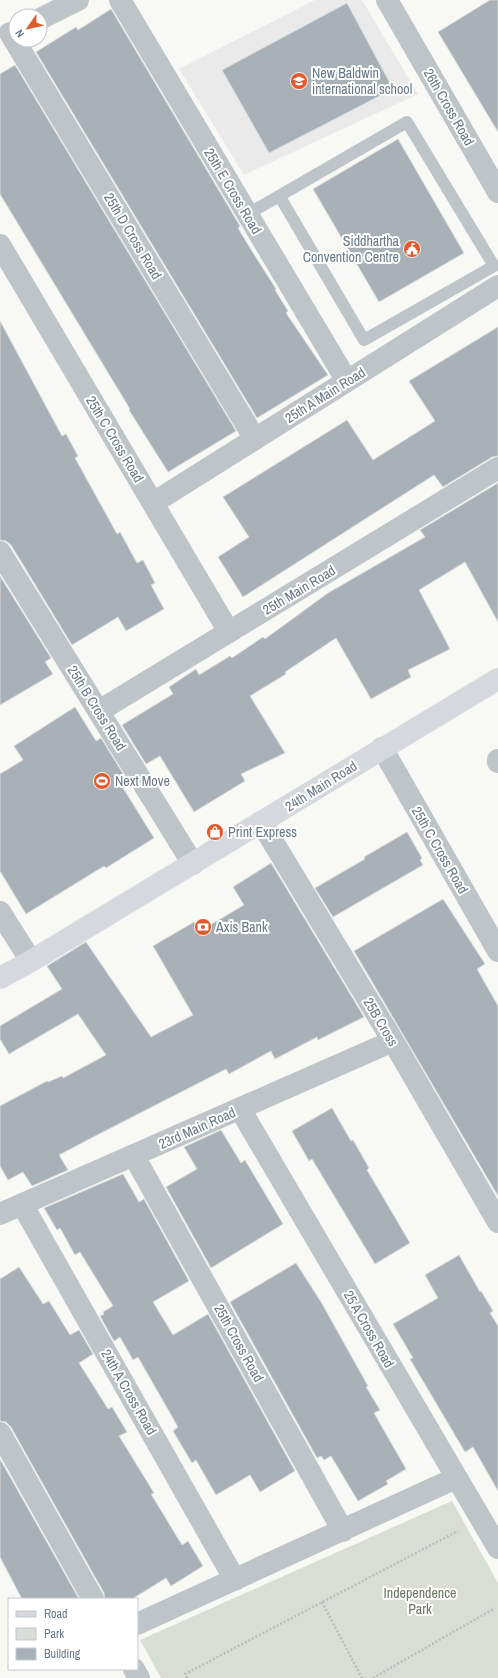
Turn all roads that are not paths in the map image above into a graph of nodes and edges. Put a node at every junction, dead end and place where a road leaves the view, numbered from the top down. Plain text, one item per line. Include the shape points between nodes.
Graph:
1 (78, 0) edge
2 (120, 0) edge
3 (387, 0) edge
4 (48, 15) edge
5 (18, 48) edge
6 (498, 192) edge
7 (280, 197) junction
8 (248, 214) junction
9 (0, 245) edge
10 (498, 286) edge
11 (347, 381) junction
12 (255, 439) junction
13 (498, 468) edge
14 (153, 503) junction
15 (0, 552) edge
16 (229, 632) junction
17 (498, 679) edge
18 (99, 711) junction
19 (382, 748) junction
20 (262, 822) junction
21 (193, 864) junction
22 (0, 912) edge
23 (498, 951) edge
24 (31, 962) junction
25 (0, 978) edge
26 (393, 1041) junction
27 (240, 1109) junction
28 (134, 1156) junction
29 (22, 1204) junction
30 (0, 1214) edge
31 (498, 1222) edge
32 (0, 1433) edge
33 (456, 1478) junction
34 (343, 1531) junction
35 (498, 1548) edge
36 (235, 1580) junction
37 (93, 1598) edge
38 (138, 1624) edge

1 - 4 street
2 - 8 street, 25th E Cross Road
3 - 6 street, 26th Cross Road
5 - 12 street, 25th D Cross Road
7 - 7 lane via 364,340 494,266 407,122
7 - 8 lane
8 - 11 street, 25th E Cross Road
9 - 14 street, 25th C Cross Road
10 - 11 street, 25th A Main Road
11 - 12 street, 25th A Main Road
12 - 14 street, 25th A Main Road
13 - 16 street, 25th Main Road
14 - 16 street, 25th C Cross Road
15 - 18 street, 25th B Cross Road
16 - 18 street, 25th Main Road
17 - 19 street, 24th Main Road
18 - 21 street, 25th B Cross Road
19 - 20 street, 24th Main Road
19 - 23 street, 25th C Cross Road
20 - 21 street, 24th Main Road
20 - 26 street, 25B Cross
21 - 24 street, 24th Main Road
22 - 24 street
24 - 25 street, 24th Main Road
26 - 27 street, 23rd Main Road
26 - 31 street, 25B Cross
27 - 28 street, 23rd Main Road
27 - 33 street, 25 A Cross Road
28 - 29 street, 23rd Main Road
28 - 34 street, 25th Cross Road
29 - 30 street, 23rd Main Road
29 - 36 street, 24th A Cross Road
32 - 37 street
33 - 34 street
33 - 35 street, 25 A Cross Road
34 - 36 street
36 - 38 street

